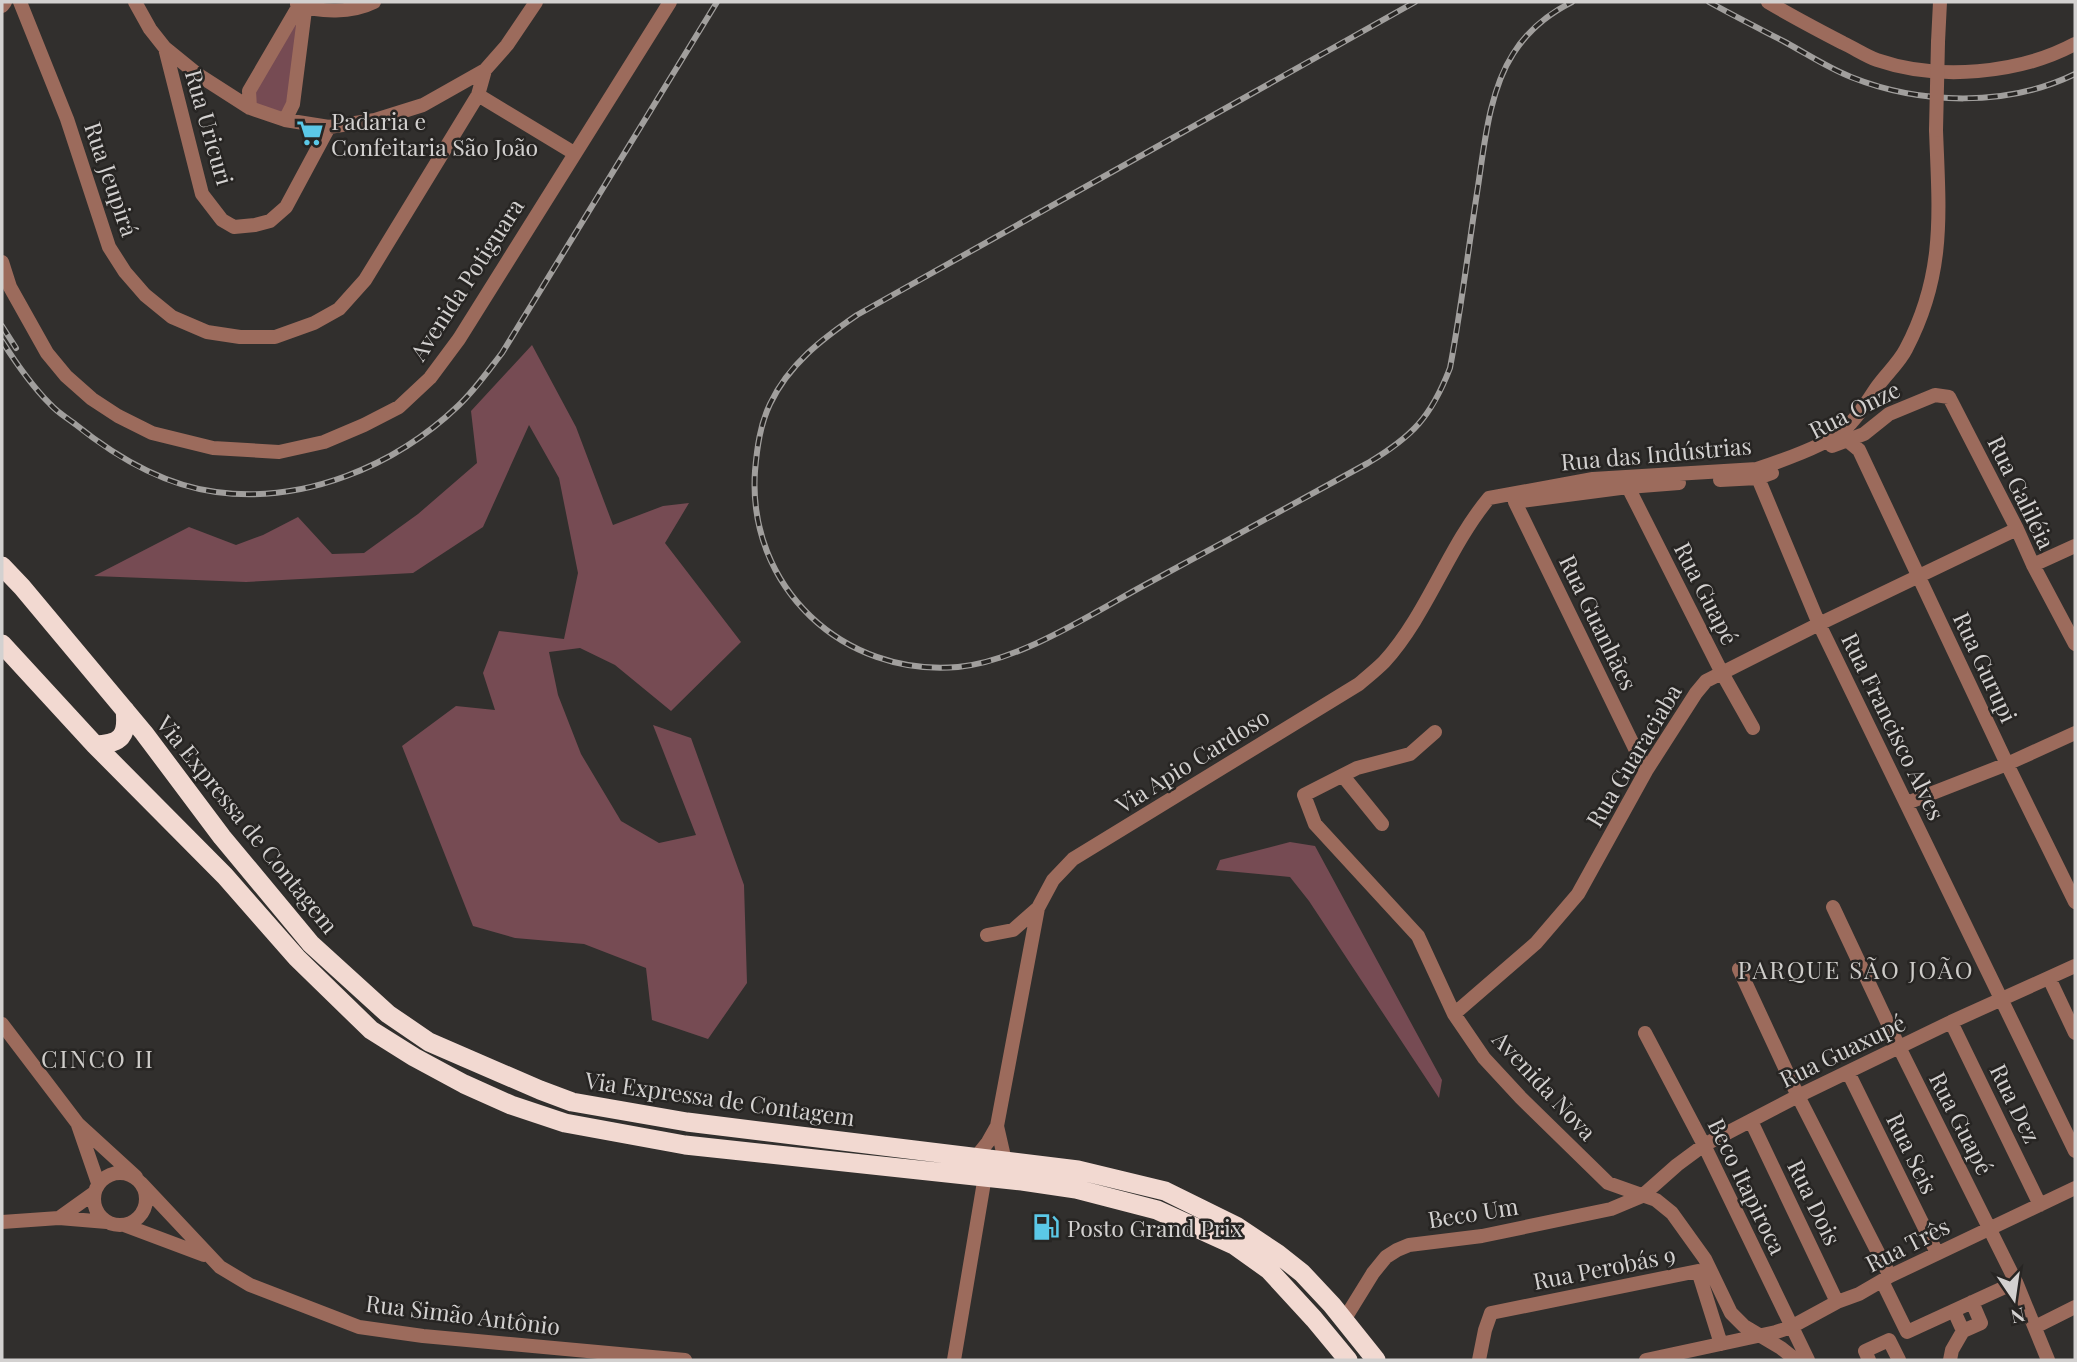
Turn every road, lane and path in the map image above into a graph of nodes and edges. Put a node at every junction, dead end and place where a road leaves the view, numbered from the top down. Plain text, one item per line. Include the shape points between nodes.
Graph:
1 (20, 2) edge
2 (135, 2) edge
3 (374, 2) edge
4 (536, 2) edge
5 (670, 2) edge
6 (1768, 2) edge
7 (1940, 2) edge
8 (300, 3) edge
9 (2075, 44) edge
10 (165, 48) junction
11 (485, 70) junction
12 (478, 95) junction
13 (250, 108) junction
14 (285, 120) junction
15 (329, 127) junction
16 (574, 153) junction
17 (2, 262) edge
18 (1949, 397) joint
19 (1867, 404) junction
20 (1864, 434) junction
21 (1845, 436) junction
22 (1859, 450) junction
23 (1757, 473) junction
24 (1628, 482) junction
25 (1514, 497) junction
26 (2017, 529) junction
27 (2075, 546) edge
28 (2033, 565) junction
29 (2, 566) edge
30 (1918, 577) junction
31 (1819, 624) junction
32 (2, 644) edge
33 (2075, 644) edge
34 (1722, 673) junction
35 (125, 710) junction
36 (1753, 728) dead end
37 (1435, 732) dead end
38 (2075, 733) edge
39 (94, 745) junction
40 (2007, 764) junction
41 (1646, 772) junction
42 (1343, 776) junction
43 (1907, 803) junction
44 (1382, 824) dead end
45 (2075, 902) edge
46 (1833, 907) dead end
47 (1038, 908) junction
48 (987, 935) dead end
49 (2075, 965) edge
50 (1739, 969) dead end
51 (2049, 978) junction
52 (2000, 1000) junction
53 (1454, 1014) junction
54 (1951, 1022) junction
55 (2, 1024) edge
56 (1645, 1033) dead end
57 (2075, 1033) edge
58 (1899, 1048) junction
59 (1848, 1072) junction
60 (1798, 1096) junction
61 (1751, 1121) junction
62 (78, 1124) junction
63 (997, 1126) junction
64 (1703, 1145) junction
65 (2075, 1151) edge
66 (976, 1157) junction
67 (1005, 1161) junction
68 (985, 1176) junction
69 (139, 1180) junction
70 (96, 1188) junction
71 (2075, 1188) edge
72 (1643, 1196) junction
73 (2039, 1205) junction
74 (59, 1218) junction
75 (2, 1222) edge
76 (107, 1222) junction
77 (124, 1225) junction
78 (1990, 1229) junction
79 (1937, 1253) junction
80 (209, 1257) junction
81 (1886, 1279) junction
82 (2016, 1282) junction
83 (1838, 1302) junction
84 (1972, 1302) junction
85 (2075, 1307) edge
86 (1954, 1311) junction
87 (1349, 1325) junction
88 (1791, 1327) junction
89 (2035, 1327) junction
90 (1964, 1331) junction
91 (1907, 1332) junction
92 (1757, 1335) junction
93 (1889, 1340) junction
94 (1721, 1345) junction
95 (2044, 1359) edge
96 (685, 1360) edge
97 (954, 1360) edge
98 (1348, 1360) edge
99 (1376, 1360) edge
100 (1479, 1360) edge
101 (1646, 1360) edge
102 (1796, 1360) edge
103 (1808, 1360) edge
104 (1869, 1360) edge
105 (1899, 1360) edge
106 (1950, 1360) edge

1 - 12 street, Rua Jeupirá via 67,119 109,247 145,295 172,317 207,332 275,337 339,309 365,280
2 - 10 street
3 - 8 street via 343,10
4 - 11 street, Rua Jeupirá
5 - 16 street, Avenida Potiguara
6 - 9 street via 1875,59 1910,68 1974,72 2006,68
7 - 19 street, Rua das Indústrias, bridge via 1939,229 1934,271 1924,311 1905,352
8 - 13 street via 249,91
8 - 14 street via 293,104
10 - 13 street via 197,75
10 - 15 street, Rua Uricuri via 202,194 222,220 234,227 270,221 286,206
11 - 12 street, Rua Jeupirá
11 - 15 street via 423,105 375,120
12 - 16 street
13 - 14 street
14 - 15 street
16 - 17 street, Avenida Potiguara via 459,340 430,378 399,407 364,425 324,442 279,452 213,448 152,433 92,399 47,353 10,288
18 - 20 street, Rua Onze via 1935,395 1889,414
18 - 26 street, Rua Galiléia
19 - 20 street
19 - 21 street, Rua das Indústrias
20 - 21 street, Rua Onze
20 - 22 street
21 - 22 street, Rua Gurupi
21 - 23 street, Rua das Indústrias
22 - 30 street, Rua Gurupi
23 - 24 street, Rua das Indústrias
23 - 31 street, Rua Francisco Alves
24 - 25 street, Rua das Indústrias via 1593,479
24 - 34 street, Rua Guapé
25 - 41 street, Rua Guanhães
25 - 47 street, Via Apio Cardoso via 1489,498 1465,528 1384,663 1359,684 1073,859
26 - 28 street, Rua Galiléia
26 - 30 street, Rua Guaraciaba
27 - 28 street
28 - 33 street, Rua Galiléia
29 - 35 highway, Via Expressa de Contagem
30 - 31 street, Rua Guaraciaba
30 - 40 street, Rua Gurupi
31 - 34 street, Rua Guaraciaba
31 - 43 street, Rua Francisco Alves
32 - 39 highway, Via Expressa de Contagem
34 - 36 street, Rua Guapé
34 - 41 street, Rua Guaraciaba via 1696,693
35 - 39 highway via 127,726 121,737
35 - 66 highway, Via Expressa de Contagem via 311,944 388,1014 429,1042 572,1102 687,1122
37 - 42 street via 1410,754
38 - 40 street
39 - 68 highway, Via Expressa de Contagem via 371,1030 464,1084 565,1123 685,1145
40 - 43 street
40 - 45 street, Rua Gurupi
41 - 53 street, Rua Guaraciaba via 1578,894 1535,943
42 - 44 street
42 - 53 street, Avenida Nova via 1304,795 1315,824 1418,936
43 - 52 street, Rua Francisco Alves
46 - 58 street, Rua Guapé
47 - 48 street via 1013,929
47 - 63 street, Via Apio Cardoso
49 - 51 street, Rua Guaxupé
50 - 60 street
51 - 52 street, Rua Guaxupé
51 - 57 street
52 - 54 street, Rua Guaxupé
52 - 65 street, Rua Francisco Alves
53 - 72 street, Avenida Nova via 1484,1058 1608,1183
54 - 58 street, Rua Guaxupé
54 - 73 street, Rua Dez
55 - 62 street, Rua Simão Antônio
56 - 64 street, Beco Itapiroca
58 - 59 street, Rua Guaxupé
58 - 78 street, Rua Guapé
59 - 60 street, Rua Guaxupé
59 - 79 street, Rua Seis
60 - 61 street, Rua Guaxupé
60 - 81 street
61 - 64 street, Rua Guaxupé
61 - 83 street, Rua Dois
62 - 69 street, Rua Simão Antônio
62 - 70 street, Rua Simão Antônio
63 - 66 street, Via Apio Cardoso
63 - 67 street, Via Apio Cardoso
64 - 72 street, Rua Guaxupé
64 - 88 street, Beco Itapiroca
66 - 67 highway, Via Expressa de Contagem
67 - 87 highway, Via Expressa de Contagem via 1078,1170 1165,1191 1236,1226 1278,1254 1302,1273
68 - 97 street
68 - 98 highway, Via Expressa de Contagem via 1076,1189 1157,1210 1234,1245 1269,1270
69 - 70 street via 120,1172 104,1177
69 - 77 street via 147,1200 145,1209
69 - 80 street, Rua Simão Antônio
70 - 74 street
70 - 76 street via 96,1210
71 - 73 street, Rua Três
72 - 87 street, Beco Um via 1611,1209 1397,1250 1373,1273
72 - 92 street, Avenida Nova via 1657,1200 1672,1213 1705,1259 1731,1313
73 - 78 street, Rua Três
74 - 75 street
74 - 76 street
76 - 77 street
77 - 80 street, Rua Simão Antônio
78 - 79 street, Rua Três
78 - 82 street, Rua Guapé
79 - 81 street, Rua Três
80 - 96 street, Rua Simão Antônio via 250,1285 359,1326
81 - 83 street, Rua Três
81 - 91 street
82 - 84 street
82 - 89 street, Rua Guapé
83 - 88 street, Rua Três
84 - 86 street
84 - 90 street via 1981,1323
85 - 89 street
86 - 90 street
86 - 91 street
87 - 99 highway, Via Expressa de Contagem
88 - 92 street, Rua Três
88 - 103 street, Beco Itapiroca
89 - 95 street, Rua Guapé
90 - 106 street
91 - 93 street
92 - 94 street, Rua Três
92 - 102 street, Avenida Nova
93 - 104 street via 1865,1351
93 - 105 street
94 - 100 street, Rua Perobás 9 via 1698,1271 1491,1313
94 - 101 street, Rua Três

